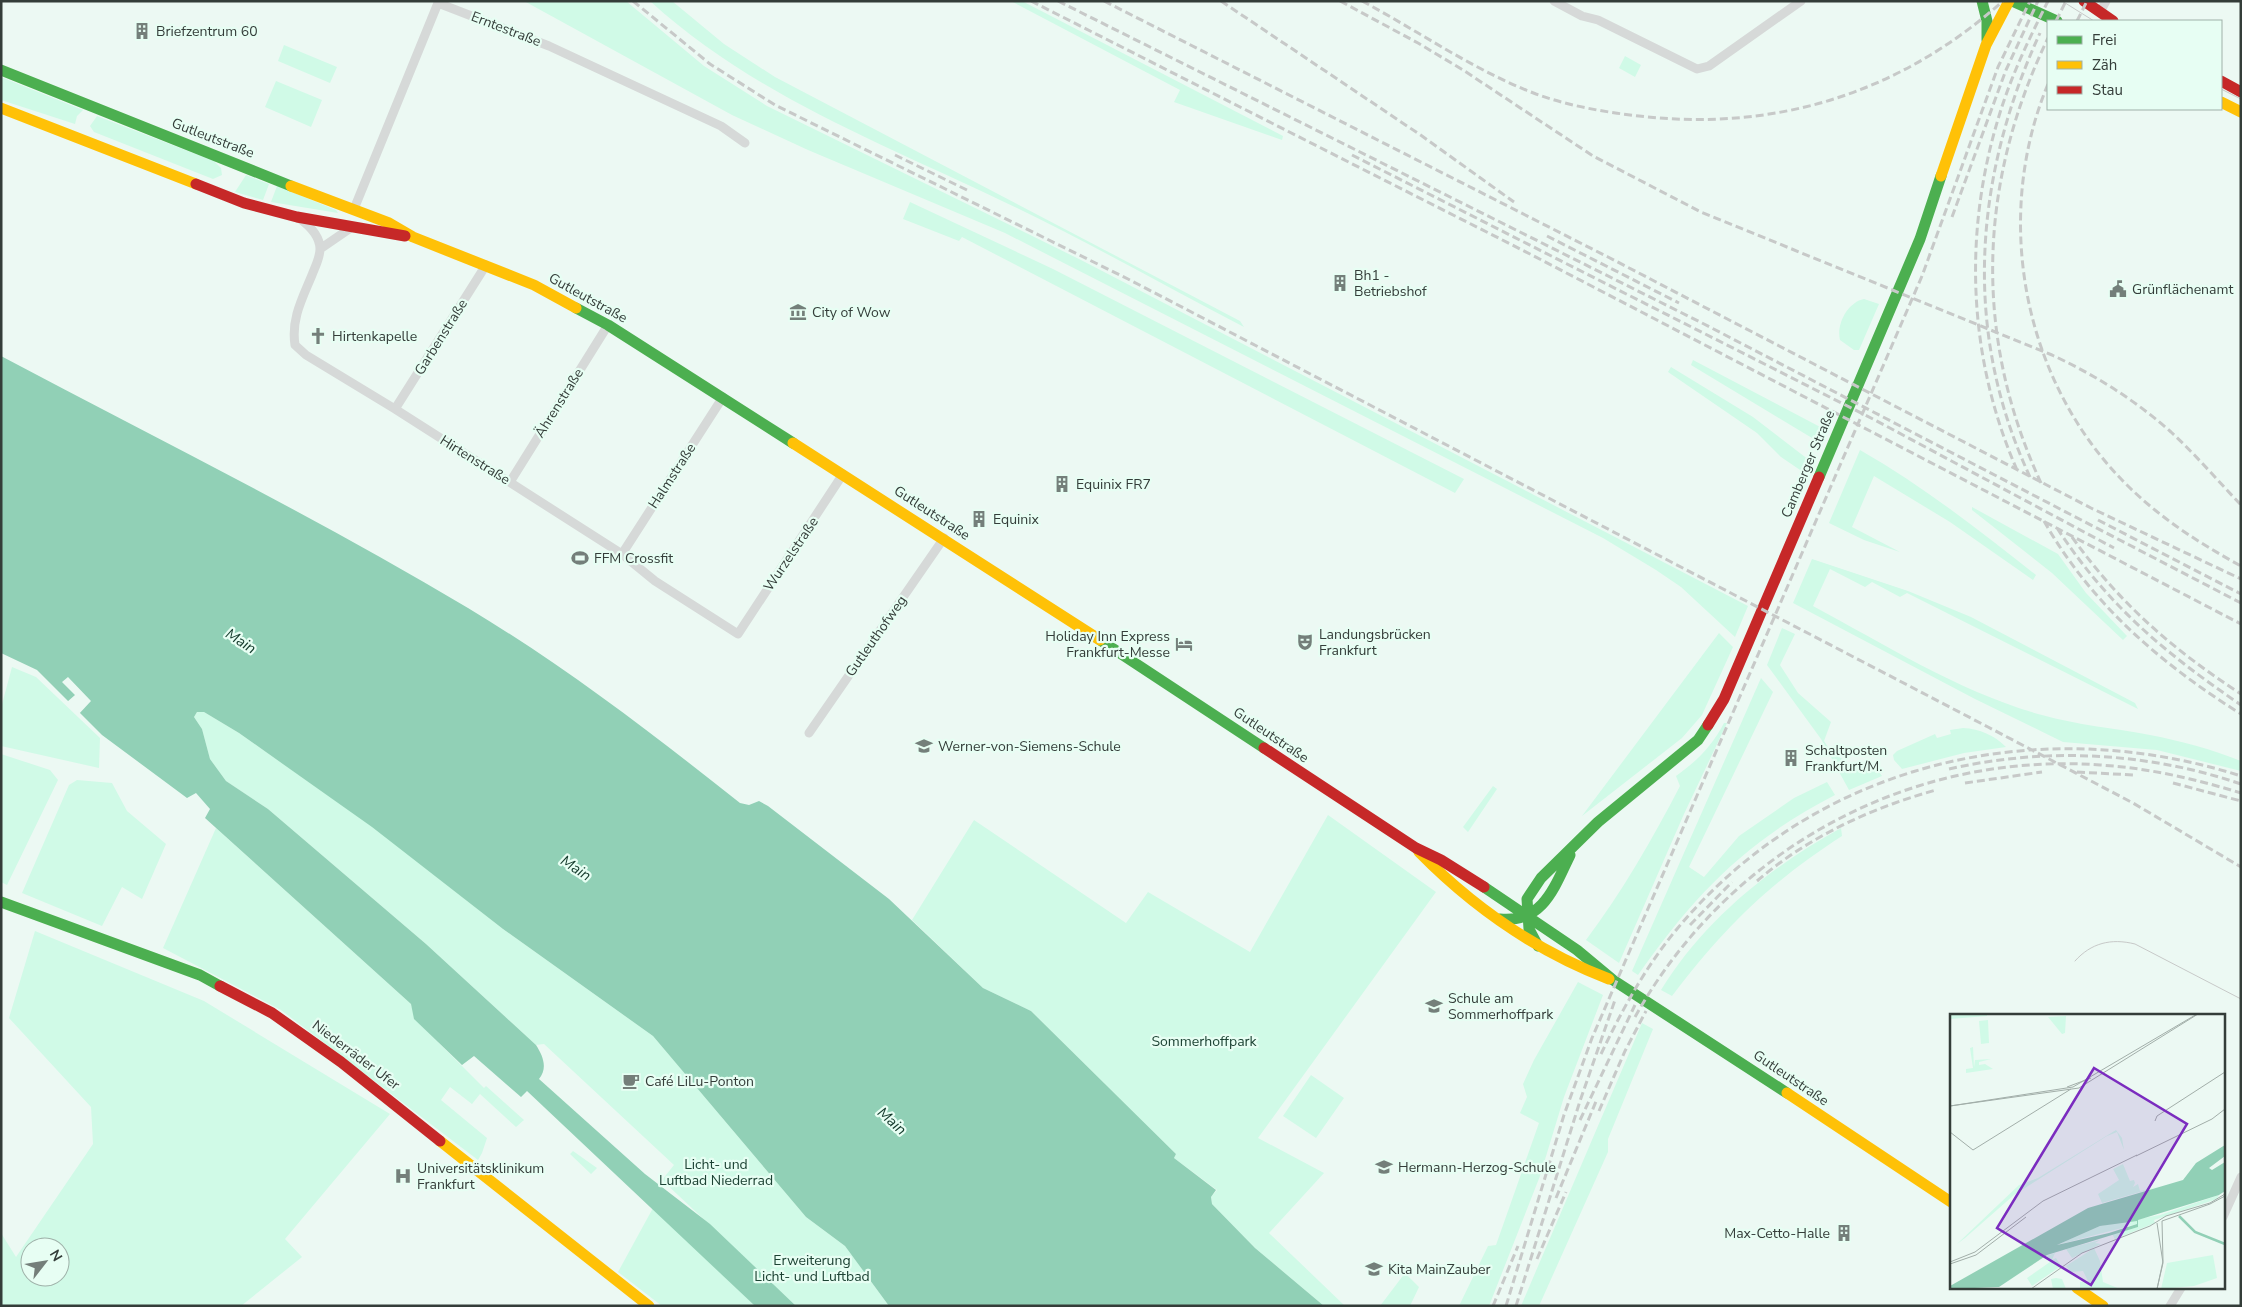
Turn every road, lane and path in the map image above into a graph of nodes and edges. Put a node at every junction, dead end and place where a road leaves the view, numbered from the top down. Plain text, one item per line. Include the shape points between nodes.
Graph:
1 (1554, 1) edge
2 (1801, 1) edge
3 (1982, 1) edge
4 (2011, 1) edge
5 (2084, 1) edge
6 (2106, 1) edge
7 (2100, 12) junction
8 (2054, 20) edge
9 (2112, 20) edge
10 (1986, 45) junction
11 (1, 70) edge
12 (2222, 82) edge
13 (2241, 92) edge
14 (2222, 102) edge
15 (1, 108) edge
16 (2241, 112) edge
17 (745, 143) dead end
18 (354, 209) junction
19 (297, 217) junction
20 (352, 227) junction
21 (413, 237) junction
22 (320, 249) junction
23 (486, 265) junction
24 (608, 325) junction
25 (723, 398) junction
26 (395, 409) junction
27 (843, 474) junction
28 (510, 482) junction
29 (944, 538) junction
30 (622, 554) junction
31 (738, 634) joint
32 (809, 733) dead end
33 (1577, 842) junction
34 (1416, 848) junction
35 (1476, 882) junction
36 (1459, 890) junction
37 (1527, 899) junction
38 (1, 902) edge
39 (1512, 906) junction
40 (1542, 908) junction
41 (1528, 916) junction
42 (1498, 919) junction
43 (1542, 926) junction
44 (1538, 946) junction
45 (1613, 980) junction
46 (2241, 1177) edge
47 (1950, 1201) edge
48 (2224, 1215) edge
49 (2080, 1290) edge
50 (2180, 1290) edge
51 (649, 1306) edge
52 (2103, 1306) edge
53 (2170, 1306) edge

1 - 2 street via 1697,69 1709,66
3 - 10 main road, Camberger Straße via 1987,21
4 - 8 main road
4 - 10 main road, Camberger Straße
5 - 7 main road
6 - 7 street
7 - 9 main road
10 - 33 main road, Camberger Straße via 1906,273 1714,717 1698,740 1614,807
11 - 18 main road, Gutleutstraße
12 - 13 main road
14 - 16 main road
15 - 19 main road, Gutleutstraße via 244,203
17 - 18 street, Erntestraße via 721,126 549,46 438,3
18 - 21 main road, Gutleutstraße
19 - 20 main road, Gutleutstraße
19 - 22 street via 308,224
20 - 21 main road, Gutleutstraße
20 - 22 street
21 - 23 main road, Gutleutstraße
22 - 26 street, Hirtenstraße via 296,313 294,345
23 - 24 main road, Gutleutstraße via 568,302
23 - 26 street, Garbenstraße
24 - 25 main road, Gutleutstraße
24 - 28 street, Ährenstraße
25 - 27 main road, Gutleutstraße
25 - 30 street, Halmstraße
26 - 28 street, Hirtenstraße
27 - 29 main road, Gutleutstraße
27 - 31 street, Wurzelstraße
28 - 30 street, Hirtenstraße
29 - 32 street, Gutleuthofweg
29 - 34 main road, Gutleutstraße
30 - 31 street, Hirtenstraße via 655,581
33 - 37 main road, Camberger Straße via 1541,878
33 - 40 main road, Camberger Straße
34 - 35 main road, Gutleutstraße
34 - 36 main road, Gutleutstraße
35 - 36 main road via 1463,881
35 - 39 main road, Gutleutstraße
36 - 42 main road, Gutleutstraße
37 - 39 main road
37 - 41 main road
38 - 51 main road, Niederräder Ufer via 200,975 272,1013 341,1062
39 - 41 main road, Gutleutstraße
40 - 41 main road
40 - 43 main road
41 - 42 main road via 1517,920
41 - 43 main road, Gutleutstraße
41 - 44 main road via 1529,929
42 - 44 main road, Gutleutstraße
43 - 45 main road, Gutleutstraße
44 - 45 main road, Gutleutstraße via 1581,970
45 - 47 main road, Gutleutstraße
46 - 48 street
49 - 52 main road
50 - 53 street

